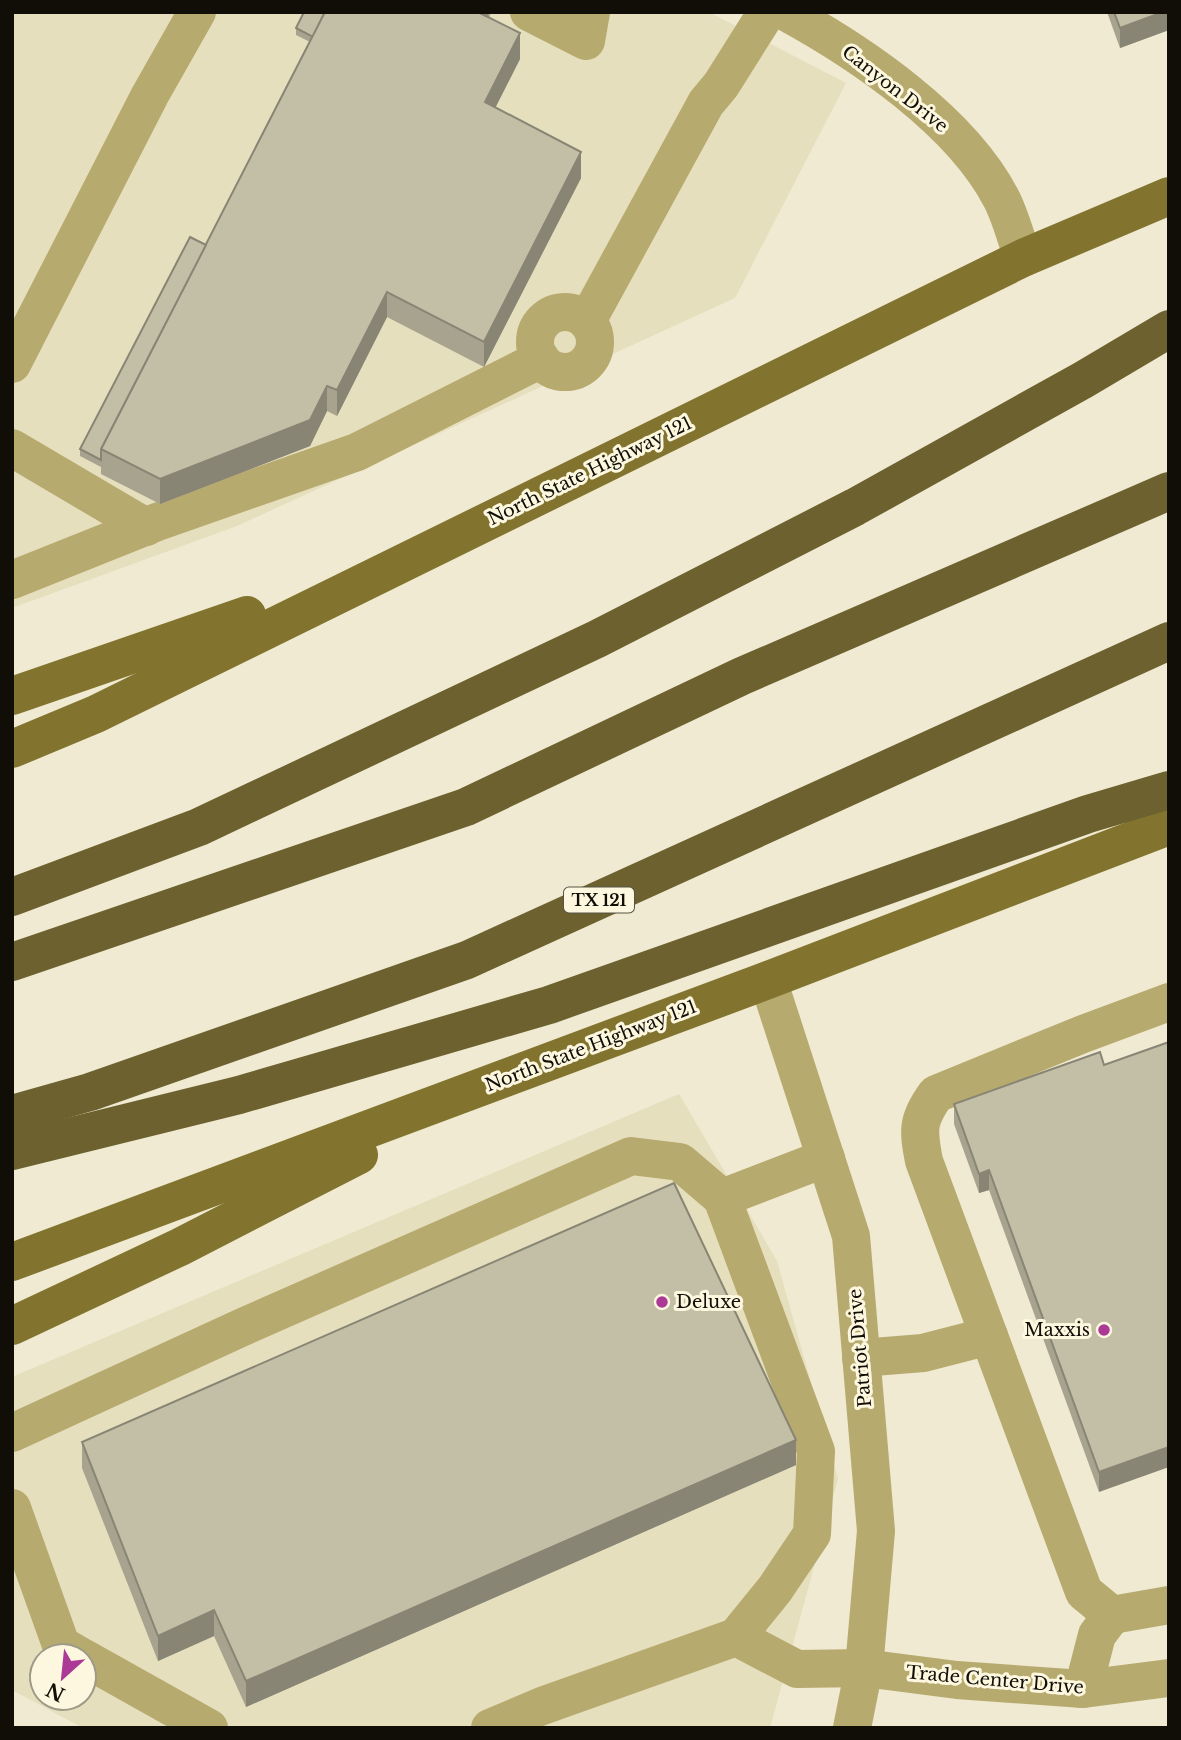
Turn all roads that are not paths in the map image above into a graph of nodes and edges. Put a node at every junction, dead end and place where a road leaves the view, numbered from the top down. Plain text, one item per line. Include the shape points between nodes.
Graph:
1 (197, 12) edge
2 (529, 12) edge
3 (591, 12) edge
4 (767, 12) edge
5 (786, 12) edge
6 (1169, 196) edge
7 (1023, 258) junction
8 (1169, 329) edge
9 (12, 364) edge
10 (12, 448) edge
11 (1169, 491) edge
12 (146, 527) junction
13 (472, 529) junction
14 (12, 580) edge
15 (1169, 641) edge
16 (12, 696) edge
17 (12, 749) edge
18 (1169, 790) edge
19 (1169, 826) edge
20 (12, 897) edge
21 (12, 962) edge
22 (768, 980) junction
23 (1169, 1002) edge
24 (516, 1074) junction
25 (12, 1114) edge
26 (12, 1151) edge
27 (826, 1158) junction
28 (722, 1198) junction
29 (12, 1262) edge
30 (12, 1326) edge
31 (989, 1336) junction
32 (861, 1357) junction
33 (12, 1433) edge
34 (12, 1508) edge
35 (1169, 1605) edge
36 (1112, 1615) junction
37 (736, 1637) junction
38 (60, 1642) edge
39 (98, 1666) edge
40 (864, 1668) junction
41 (1169, 1678) edge
42 (1083, 1689) junction
43 (209, 1728) edge
44 (490, 1728) edge
45 (852, 1728) edge

1 - 9 street
2 - 3 street via 586,41
4 - 12 street via 706,103 587,321 595,344 587,362 568,372 548,367 541,359 358,452
5 - 7 street, Canyon Drive via 824,33 942,121 1002,199
6 - 7 main road, North State Highway 121
7 - 13 main road, North State Highway 121
8 - 20 highway via 855,507 597,639 199,827
10 - 12 street
11 - 21 highway via 742,676 466,807
12 - 14 street
13 - 16 main road via 222,625
13 - 17 main road, North State Highway 121 via 96,713
15 - 25 highway, TX 121 via 467,960 90,1092
18 - 26 highway via 1088,814 549,1005 239,1095
19 - 22 main road, North State Highway 121
22 - 24 main road, North State Highway 121
22 - 27 street, Patriot Drive
23 - 31 street via 936,1094 923,1112 918,1133 923,1161
24 - 29 main road, North State Highway 121
24 - 30 main road via 180,1247
27 - 28 street
27 - 32 street, Patriot Drive via 851,1236
28 - 33 street via 680,1162 631,1156
28 - 37 street via 816,1451 812,1534
31 - 32 street via 923,1353
31 - 36 street via 1084,1592
32 - 40 street, Patriot Drive via 876,1531
34 - 38 street
35 - 36 street
36 - 42 street via 1097,1635
37 - 40 street, Trade Center Drive via 797,1669
37 - 44 street
39 - 43 street
40 - 42 street, Trade Center Drive
40 - 45 street, Patriot Drive
41 - 42 street, Trade Center Drive

